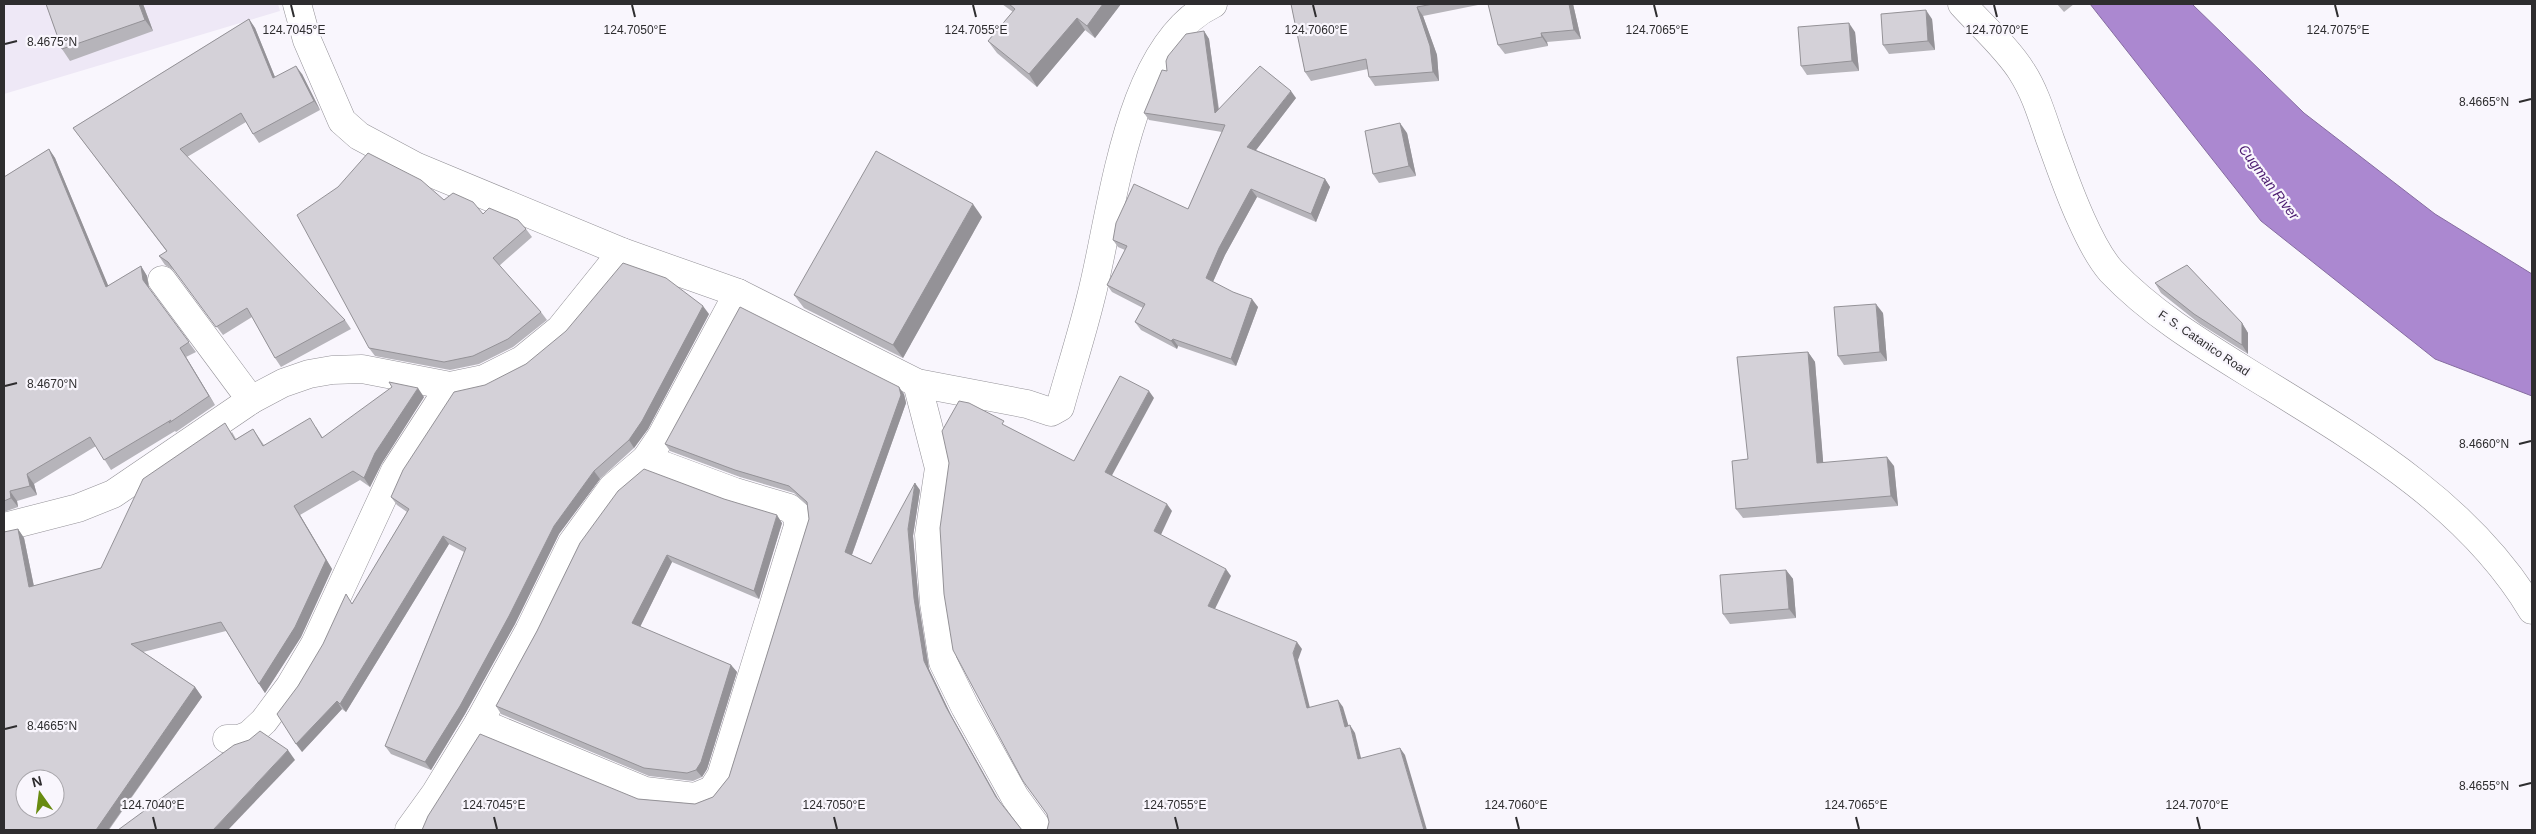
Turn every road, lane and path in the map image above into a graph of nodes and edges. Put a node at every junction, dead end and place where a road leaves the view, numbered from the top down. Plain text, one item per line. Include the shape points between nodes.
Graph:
1 (296, 4) edge
2 (1213, 4) edge
3 (1962, 4) edge
4 (622, 252) junction
5 (162, 280) dead end
6 (738, 292) junction
7 (917, 383) junction
8 (450, 386) junction
9 (251, 400) junction
10 (646, 458) junction
11 (4, 526) edge
12 (2532, 610) edge
13 (479, 722) junction
14 (227, 739) dead end
15 (409, 830) edge
16 (1039, 830) edge

1 - 4 street via 307,40 348,128 417,167
2 - 7 street via 1198,11 1170,39 1153,69 1137,109 1120,165 1092,297 1060,407 1051,412 1027,404
3 - 12 street, F. S. Catanico Road via 2022,71 2089,238 2109,268 2138,297 2190,336 2368,448 2420,487 2481,543 2518,586
4 - 6 street
4 - 8 street via 560,329 522,360 484,379
5 - 9 street
6 - 7 street
6 - 10 street via 661,437
7 - 16 street via 939,468 929,535 943,662 1016,798
8 - 9 street via 362,369 332,370 283,383
8 - 14 street via 395,471 315,644 290,686 264,721 249,735
9 - 11 street via 114,494 78,508
10 - 13 street via 612,488 572,543
10 - 13 street via 735,492 789,508 798,516 798,526 721,776 712,790 695,797 645,791
13 - 15 street

